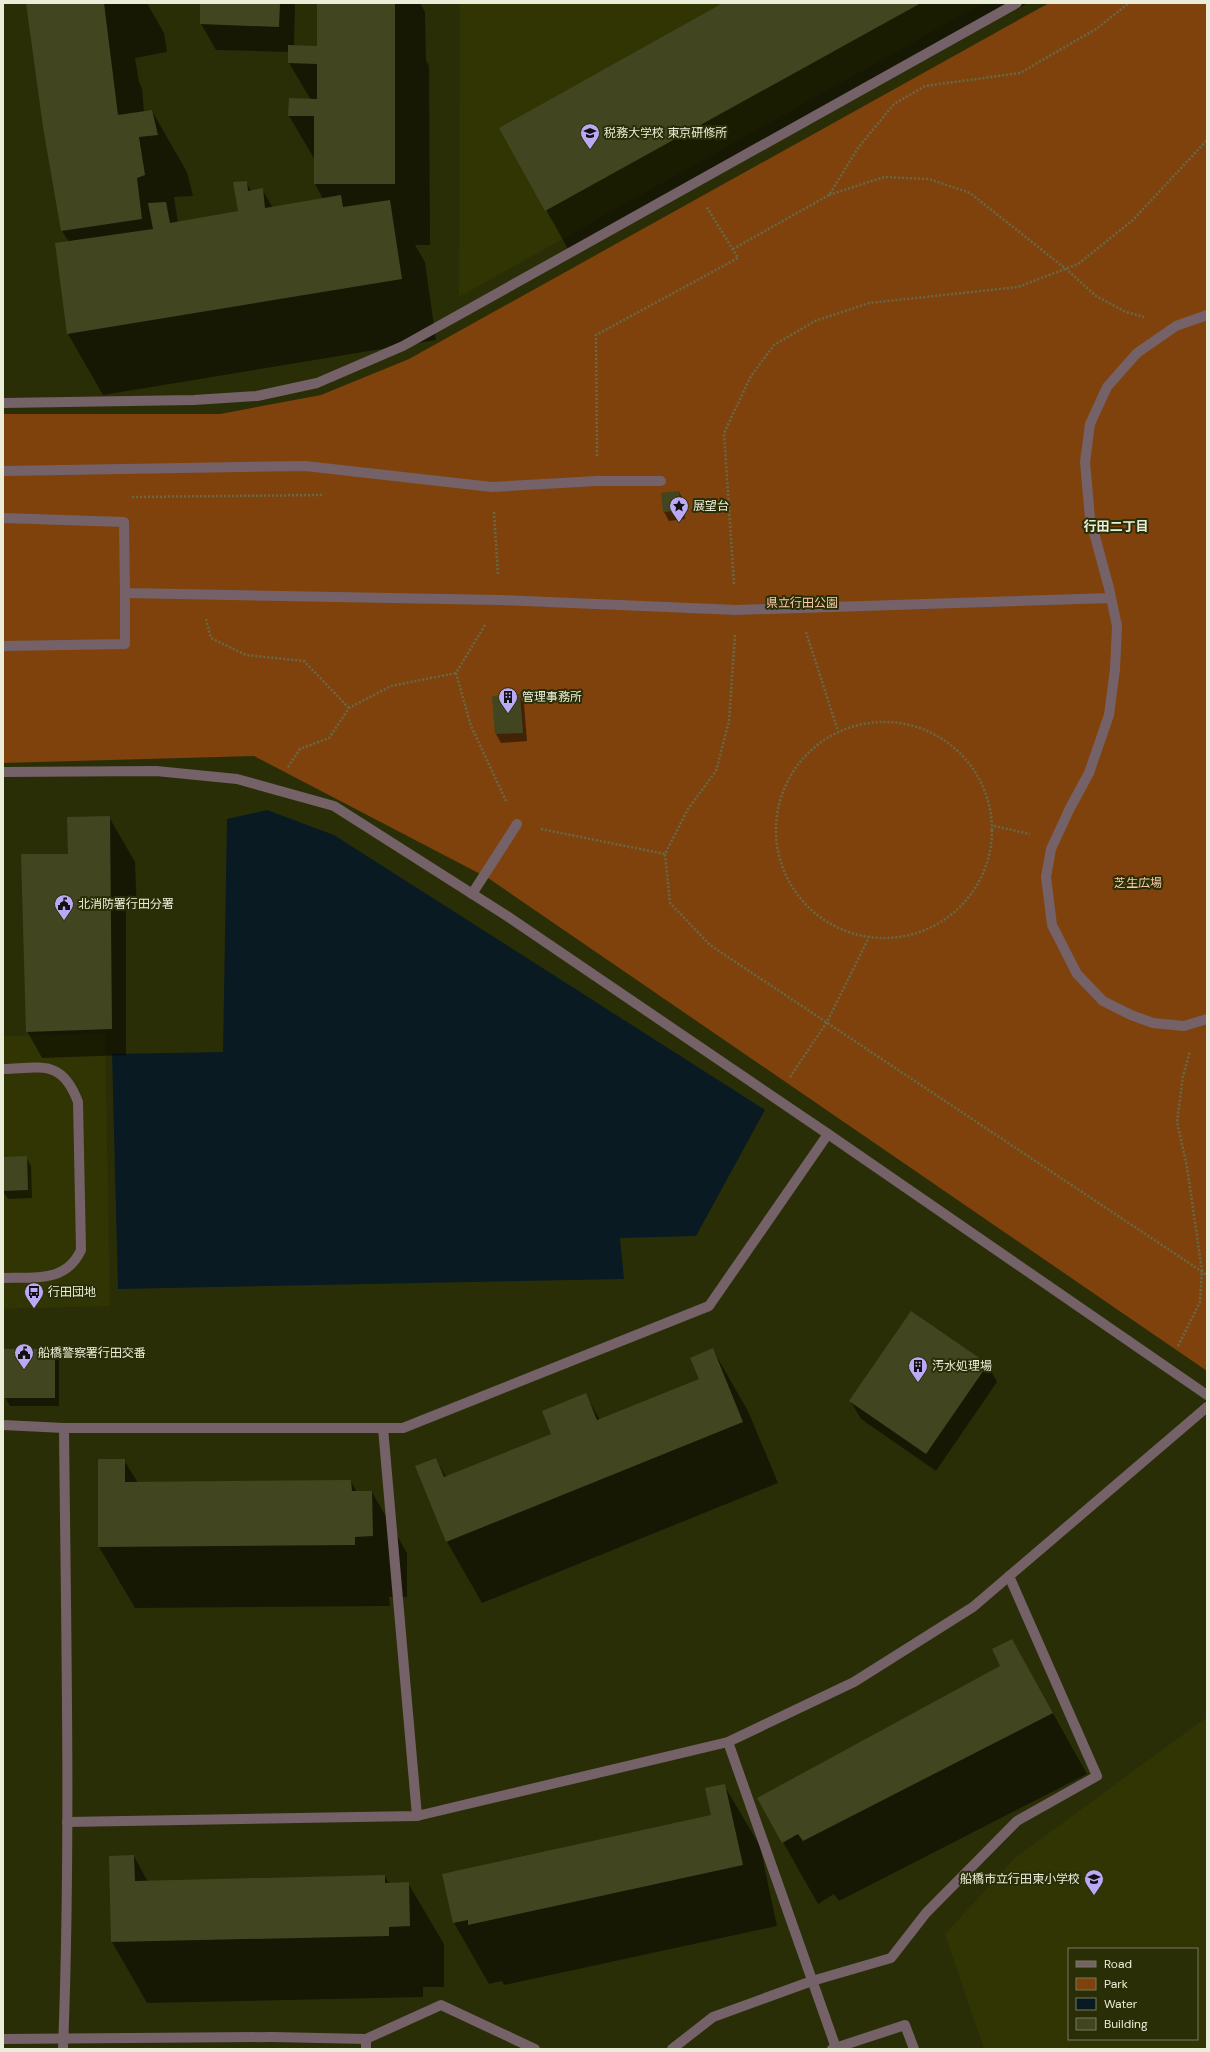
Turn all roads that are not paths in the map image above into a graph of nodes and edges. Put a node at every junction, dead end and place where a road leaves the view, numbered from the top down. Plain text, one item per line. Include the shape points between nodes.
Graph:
1 (1017, 3) edge
2 (1207, 315) edge
3 (3, 403) edge
4 (3, 471) edge
5 (661, 481) dead end
6 (3, 518) edge
7 (126, 593) junction
8 (1111, 598) junction
9 (3, 646) edge
10 (3, 772) edge
11 (517, 824) road end
12 (472, 894) junction
13 (1207, 1019) edge
14 (3, 1070) edge
15 (828, 1134) junction
16 (3, 1278) edge
17 (1207, 1395) edge
18 (1207, 1407) edge
19 (3, 1425) edge
20 (64, 1428) junction
21 (383, 1428) junction
22 (1009, 1576) junction
23 (728, 1742) junction
24 (418, 1816) junction
25 (67, 1822) junction
26 (812, 1981) junction
27 (3, 2039) edge
28 (366, 2044) edge
29 (834, 2048) edge
30 (63, 2049) edge
31 (535, 2049) edge
32 (672, 2049) edge
33 (914, 2049) edge

1 - 3 street via 403,346 317,383 257,396 194,400
2 - 8 street via 1176,326 1138,353 1107,387 1090,424 1085,462 1090,518
4 - 5 street via 305,466 492,487
6 - 7 street via 124,522
7 - 8 street via 500,600 736,610
7 - 9 street via 125,644
8 - 13 street via 1117,626 1109,715 1089,773 1051,849 1046,877 1052,926 1077,974 1103,1001 1154,1023 1184,1026
10 - 12 street via 156,771 237,779 334,806
11 - 12 street
12 - 15 street
14 - 16 street via 50,1068 63,1076 72,1086 78,1102 81,1250 69,1268 59,1274 47,1277
15 - 17 street
15 - 21 street via 709,1306 403,1428
18 - 22 street
19 - 20 street
20 - 21 street
20 - 25 street
21 - 24 street
22 - 23 street via 973,1607 854,1682
22 - 26 street via 1097,1776 1017,1821 926,1913 891,1958
23 - 24 street
23 - 26 street
24 - 25 street
25 - 30 street
26 - 29 street
26 - 32 street via 714,2017
27 - 28 street, bridge via 272,2037
28 - 31 street via 441,2005
29 - 33 street via 905,2025

